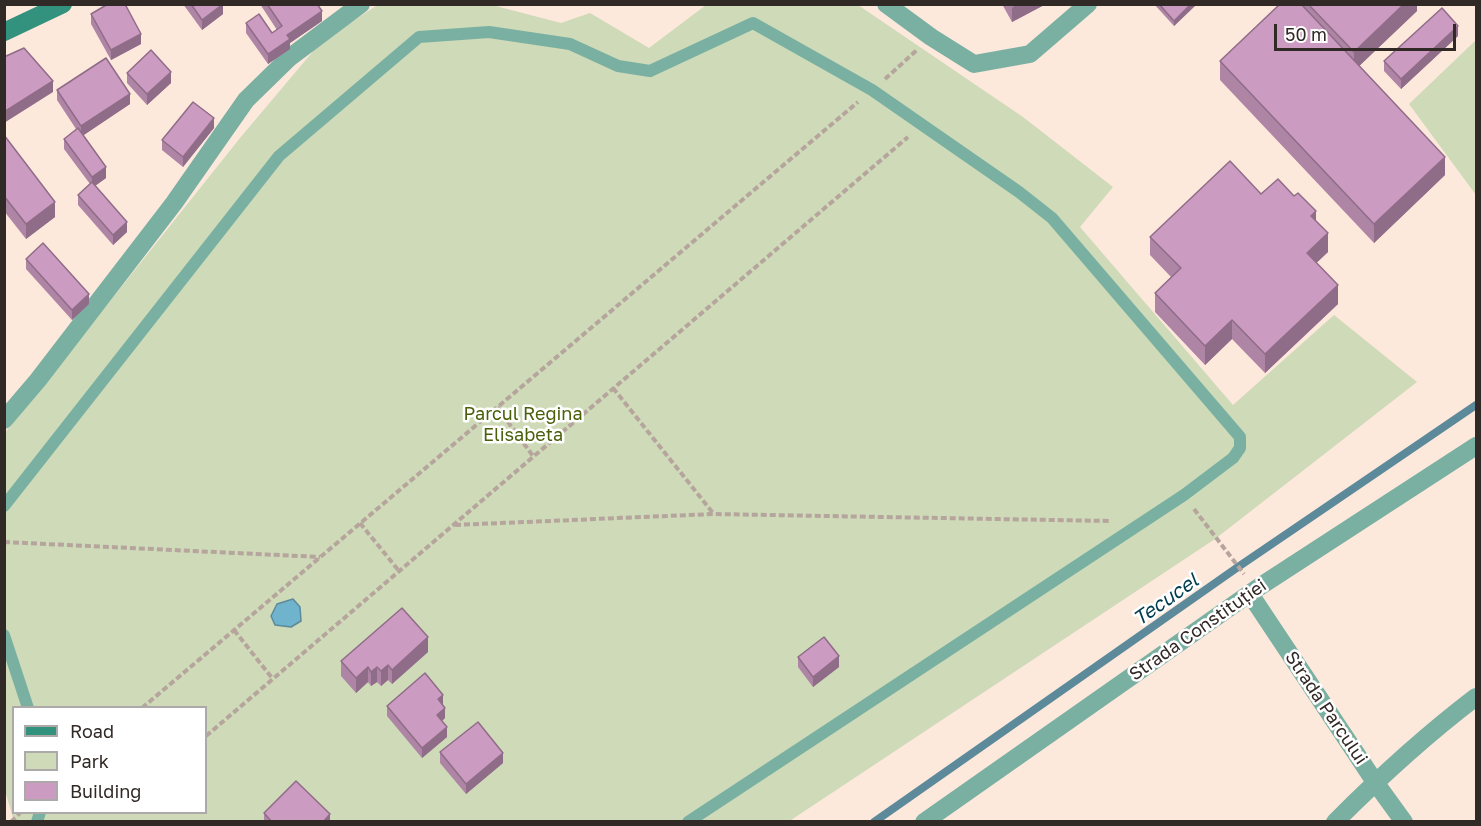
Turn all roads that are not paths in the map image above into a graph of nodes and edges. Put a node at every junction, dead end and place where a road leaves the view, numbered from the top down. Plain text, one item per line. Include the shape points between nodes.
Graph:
1 (63, 4) edge
2 (361, 4) edge
3 (886, 4) edge
4 (1088, 4) edge
5 (4, 32) edge
6 (4, 420) edge
7 (1476, 447) edge
8 (4, 506) edge
9 (1253, 591) junction
10 (4, 635) edge
11 (1476, 697) edge
12 (27, 706) edge
13 (1375, 782) junction
14 (688, 822) edge
15 (924, 822) edge
16 (1335, 822) edge
17 (1404, 822) edge

1 - 5 main road
2 - 6 street via 289,58 246,100 174,203
3 - 4 street via 974,64 1030,54
7 - 9 street, Strada Constituției
8 - 14 lane via 279,156 419,37 489,32 570,44 618,66 650,71 753,23 872,90 1052,218 1240,437 1240,448 1233,458 1184,495
9 - 13 street, Strada Parcului
9 - 15 street, Strada Constituției
10 - 12 lane
11 - 13 street
13 - 16 street
13 - 17 street, Strada Parcului

